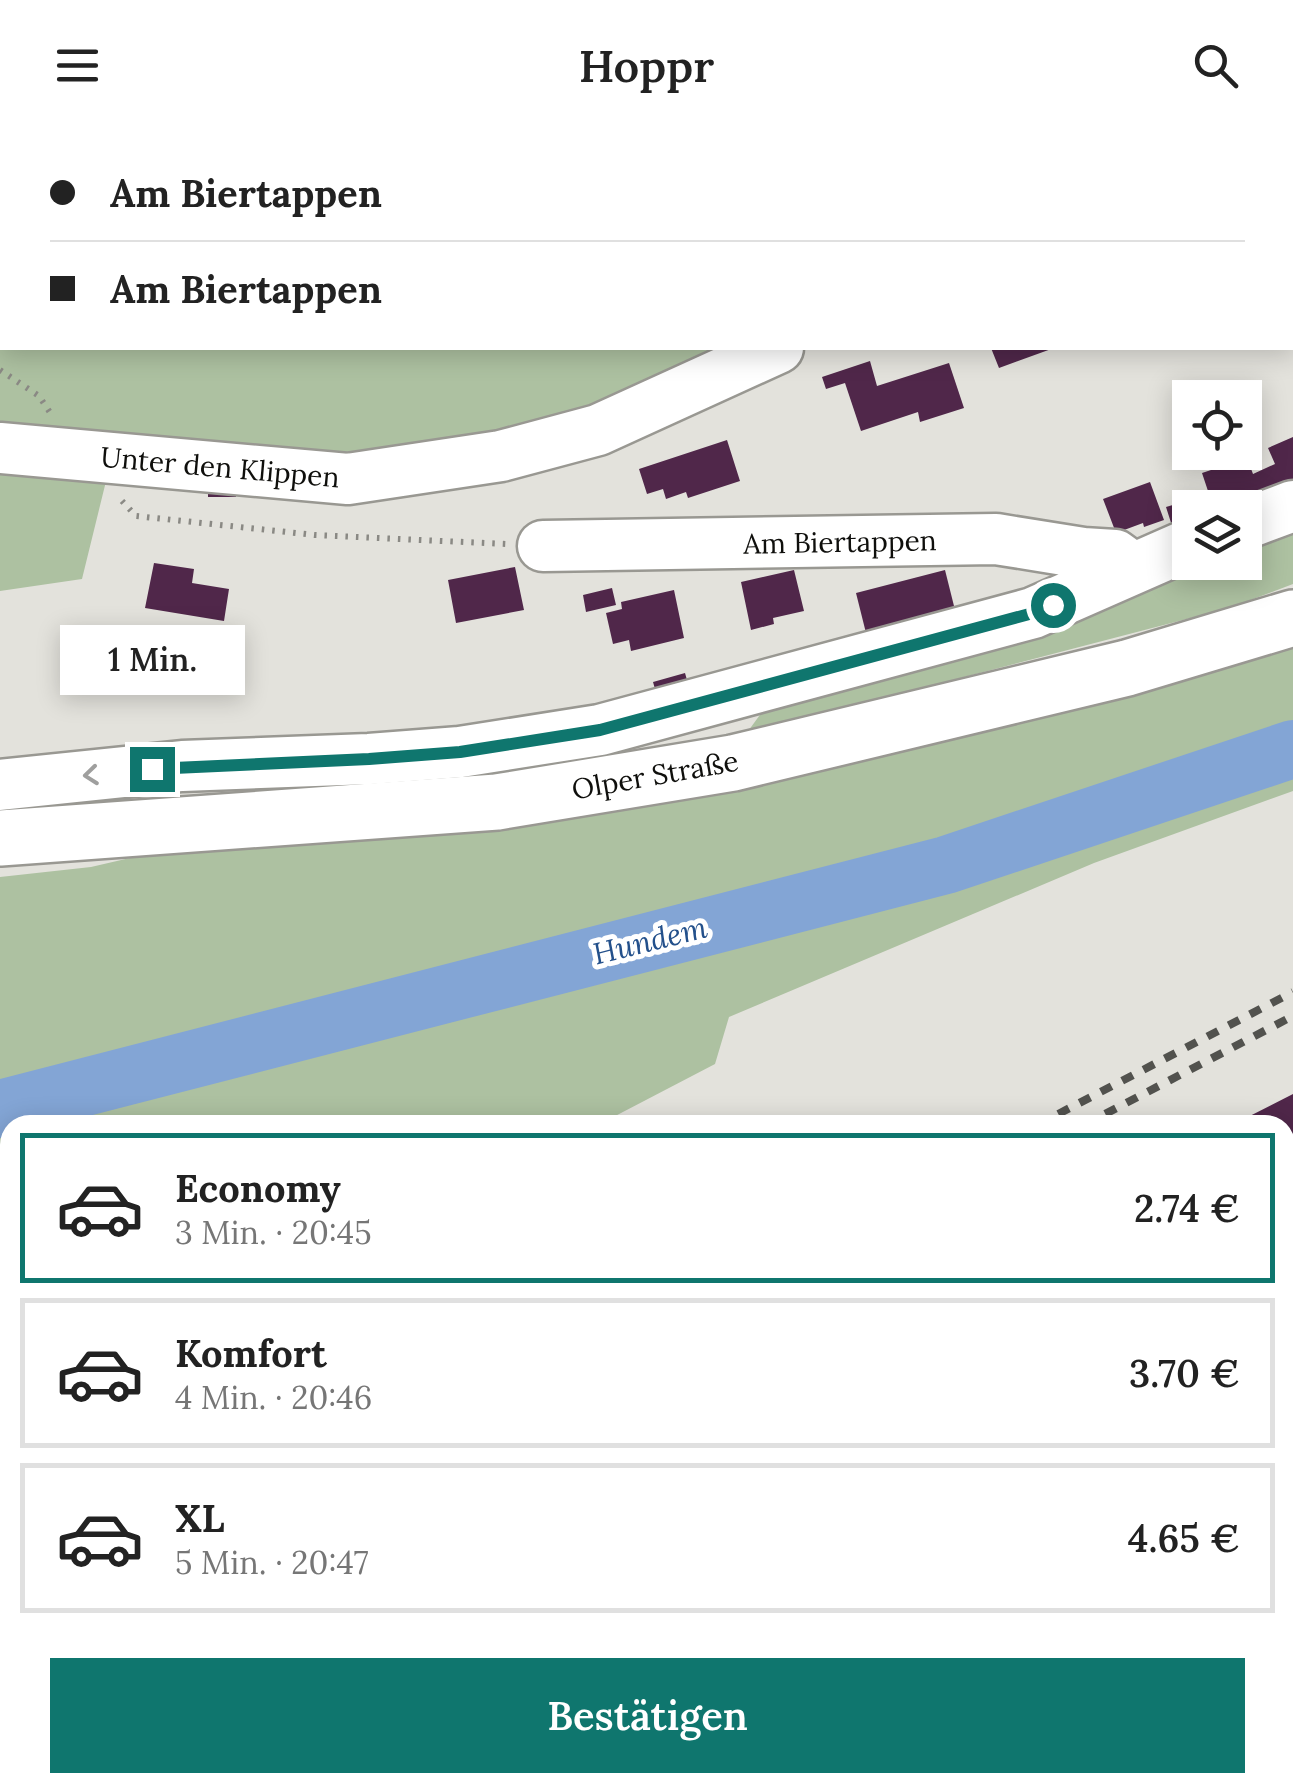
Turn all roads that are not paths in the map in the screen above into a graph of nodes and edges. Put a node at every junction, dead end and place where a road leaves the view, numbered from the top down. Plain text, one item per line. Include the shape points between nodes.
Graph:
1 (774, 350) edge
2 (0, 448) edge
3 (1293, 506) edge
4 (1262, 518) edge
5 (542, 546) road end
6 (1172, 552) edge
7 (1133, 568) junction
8 (1293, 618) edge
9 (0, 785) edge
10 (0, 838) edge

1 - 2 street, Unter den Klippen via 598,430 482,459 348,479
3 - 4 street
5 - 7 street, Am Biertappen via 996,539 1114,555
6 - 7 street
7 -> 9 street via 1033,613 600,730 460,752 182,766
8 - 10 main road, Olper Straße via 1127,668 732,764 497,802

